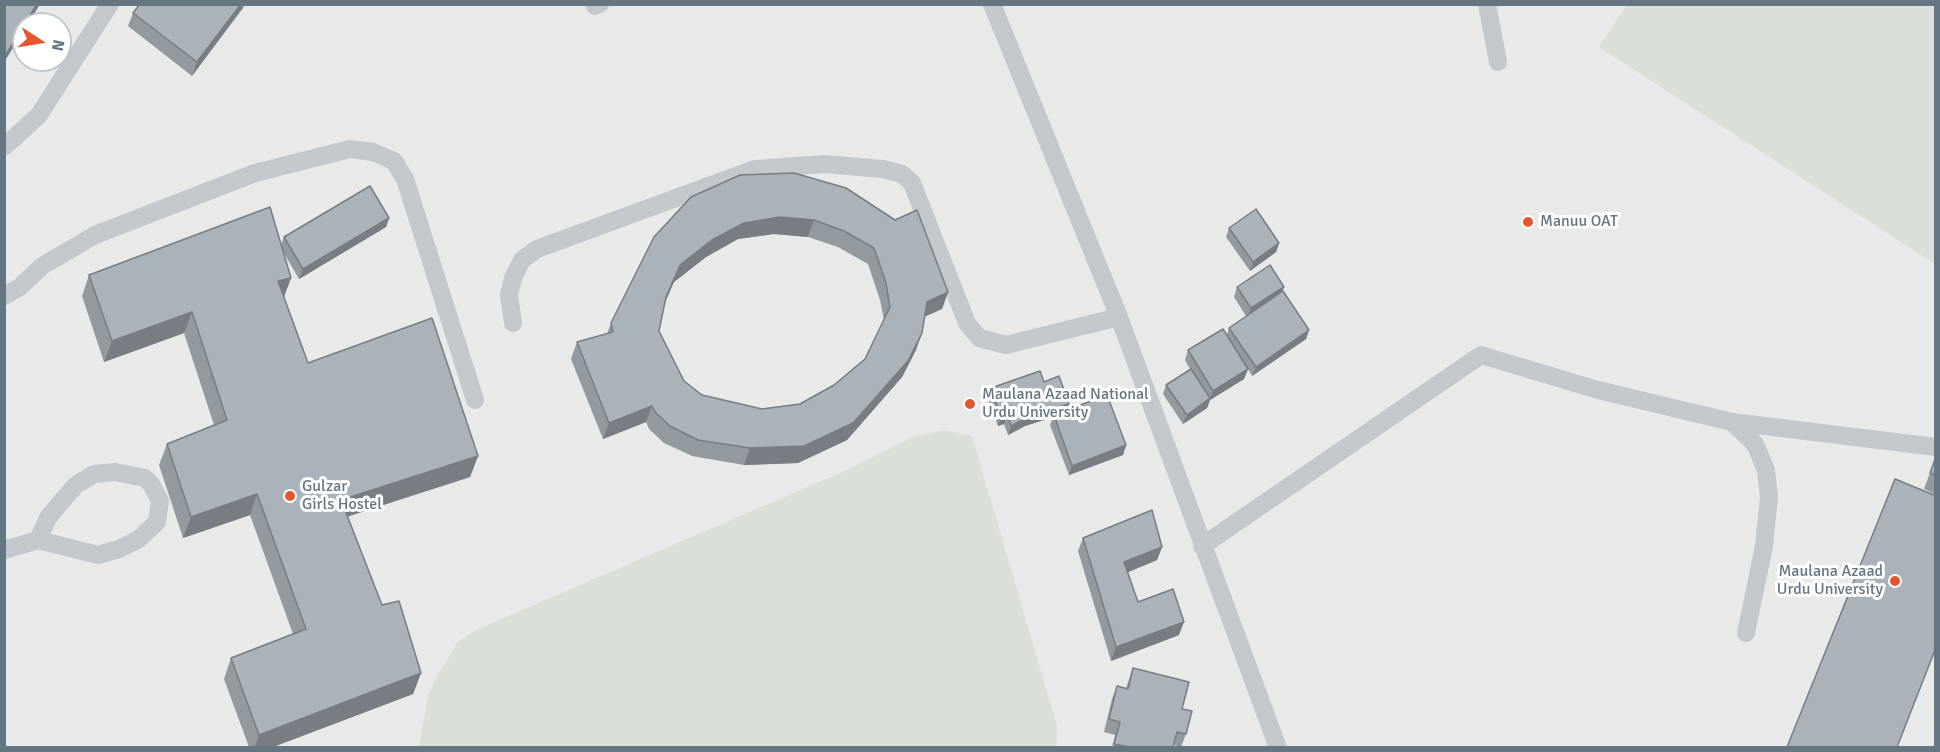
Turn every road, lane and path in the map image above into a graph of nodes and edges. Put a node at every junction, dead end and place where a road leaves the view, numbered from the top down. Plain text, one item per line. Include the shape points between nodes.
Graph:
1 (110, 4) edge
2 (992, 4) edge
3 (1486, 4) edge
4 (1498, 62) dead end
5 (4, 147) edge
6 (4, 296) edge
7 (1119, 317) junction
8 (513, 323) dead end
9 (475, 400) dead end
10 (1732, 422) junction
11 (1935, 447) edge
12 (38, 540) junction
13 (1202, 546) junction
14 (4, 550) edge
15 (1746, 633) dead end
16 (1278, 747) edge

1 - 5 lane via 39,115
2 - 7 lane
3 - 4 lane
6 - 9 lane via 42,266 95,235 255,173 350,149 374,152 394,161 405,179
7 - 8 lane via 1006,345 979,338 967,324 912,183 902,174 884,169 825,164 755,169 537,249 522,260 513,278 509,295
7 - 13 lane
10 - 11 lane
10 - 13 lane via 1598,390 1481,356
10 - 15 lane via 1755,444 1766,470 1769,497 1764,546
12 - 12 lane via 98,555 119,549 139,539 157,522 160,501 145,478 115,472 94,474 76,485 61,502
12 - 14 lane
13 - 16 lane

